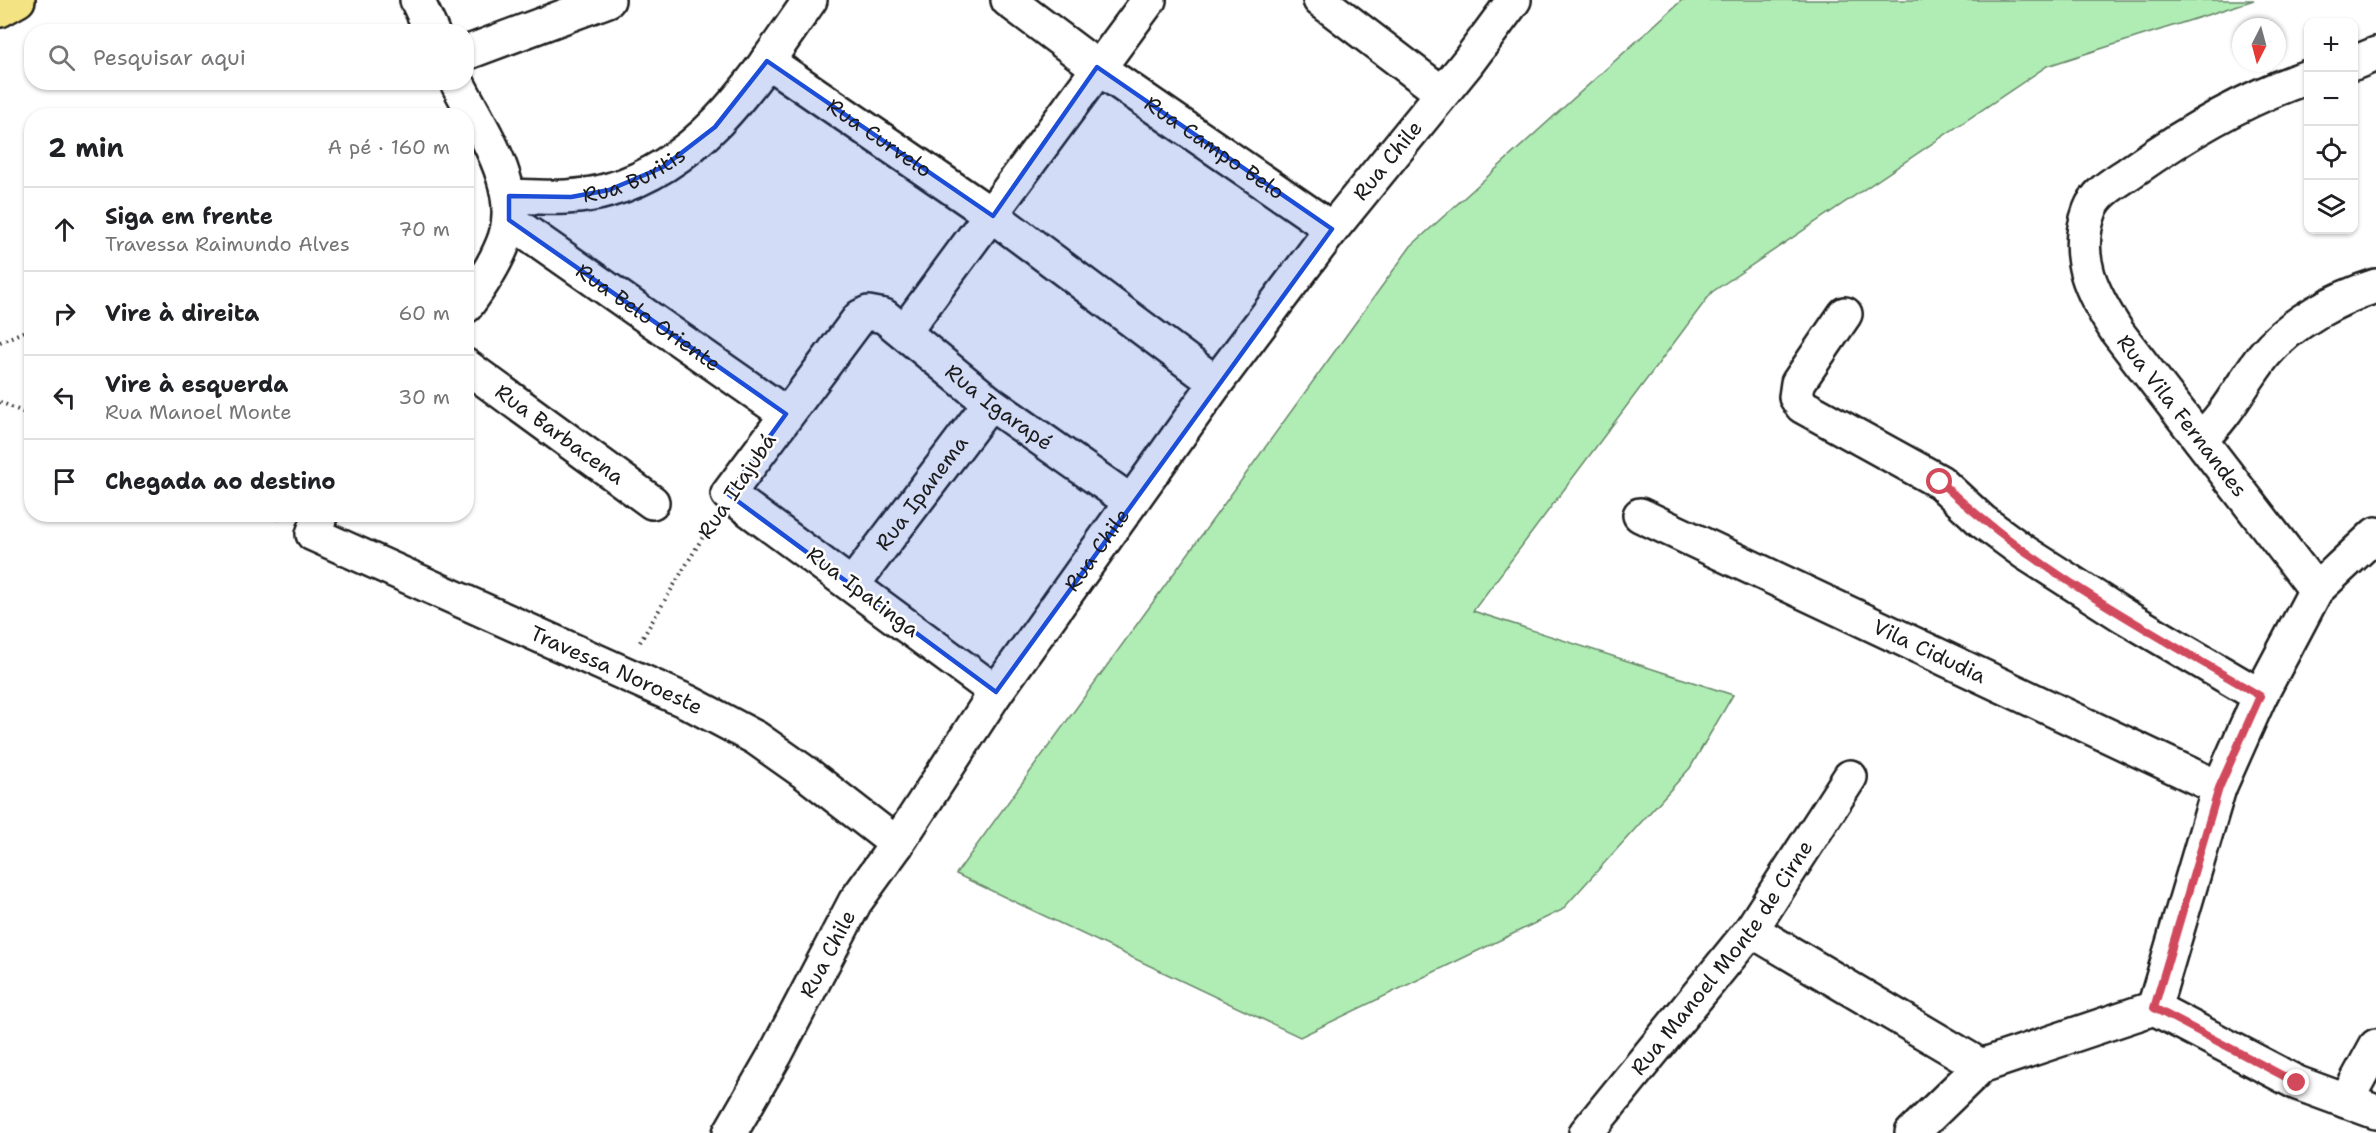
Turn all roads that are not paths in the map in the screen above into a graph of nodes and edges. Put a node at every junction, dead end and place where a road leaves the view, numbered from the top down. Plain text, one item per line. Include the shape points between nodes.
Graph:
1 (18, 0) edge
2 (417, 0) edge
3 (608, 0) edge
4 (810, 0) edge
5 (1008, 0) edge
6 (1149, 0) edge
7 (1320, 0) edge
8 (1514, 0) edge
9 (0, 10) edge
10 (428, 24) edge
11 (474, 50) edge
12 (2376, 54) edge
13 (767, 61) junction
14 (2358, 61) edge
15 (1097, 67) junction
16 (2304, 78) edge
17 (461, 90) edge
18 (1442, 93) junction
19 (470, 108) edge
20 (474, 117) edge
21 (509, 208) junction
22 (993, 216) junction
23 (1332, 229) junction
24 (2376, 286) edge
25 (474, 294) edge
26 (868, 313) joint
27 (1845, 314) dead end
28 (904, 332) junction
29 (474, 372) edge
30 (1216, 383) junction
31 (990, 403) junction
32 (786, 414) junction
33 (2200, 439) junction
34 (728, 494) joint
35 (652, 502) dead end
36 (1131, 502) junction
37 (1640, 515) dead end
38 (317, 524) edge
39 (2376, 534) edge
40 (853, 584) junction
41 (2316, 590) junction
42 (996, 692) junction
43 (2260, 696) junction
44 (1850, 777) dead end
45 (2219, 788) junction
46 (897, 844) junction
47 (1751, 930) junction
48 (2154, 1008) junction
49 (2376, 1046) edge
50 (1982, 1065) junction
51 (2346, 1101) junction
52 (2376, 1112) edge
53 (1594, 1130) edge
54 (730, 1133) edge
55 (1912, 1133) edge

1 - 9 main road
2 - 10 street
3 - 11 street
4 - 13 street, Rua Buritis
5 - 15 street, Rua Campo Belo
6 - 15 street
7 - 18 street
8 - 18 street, Rua Chile
12 - 14 street
13 - 21 street, Rua Buritis via 715,127 663,167 609,190
13 - 22 street, Rua Curvelo
15 - 22 street
15 - 23 street, Rua Campo Belo
16 - 33 street, Rua Vila Fernandes via 2223,115 2168,146 2101,192 2090,208 2084,228 2083,267 2094,298
17 - 19 street
18 - 23 street, Rua Chile
20 - 21 street via 502,175
21 - 25 street via 504,244
21 - 32 street, Rua Belo Oriente
22 - 28 street
22 - 30 street, Rua Curvelo
23 - 30 street, Rua Chile
24 - 33 street via 2288,331 2264,355 2217,424
26 - 28 street, Rua Igarapé via 884,316
26 - 32 street, Rua Itajubá via 860,317
27 - 43 street via 1798,383 1796,397 1802,405 1940,482 1982,521 2024,552
28 - 31 street, Rua Igarapé
29 - 35 street, Rua Barbacena
30 - 36 street, Rua Chile
31 - 36 street, Rua Igarapé
31 - 40 street, Rua Ipanema
32 - 34 street, Rua Itajubá
33 - 41 street, Rua Vila Fernandes
34 - 40 street, Rua Ipatinga
36 - 42 street, Rua Chile
37 - 45 street, Vila Cidudia
38 - 46 street, Travessa Noroeste via 756,738
39 - 41 street
40 - 42 street, Rua Ipatinga
41 - 43 street
42 - 46 street, Rua Chile
43 - 45 street
44 - 47 street, Rua Manoel Monte de Cirne
45 - 48 street
46 - 54 street, Rua Chile via 855,902
47 - 50 street
47 - 53 street, Rua Manoel Monte de Cirne
48 - 50 street
48 - 51 street via 2297,1083
49 - 51 street
50 - 55 street
51 - 52 street

